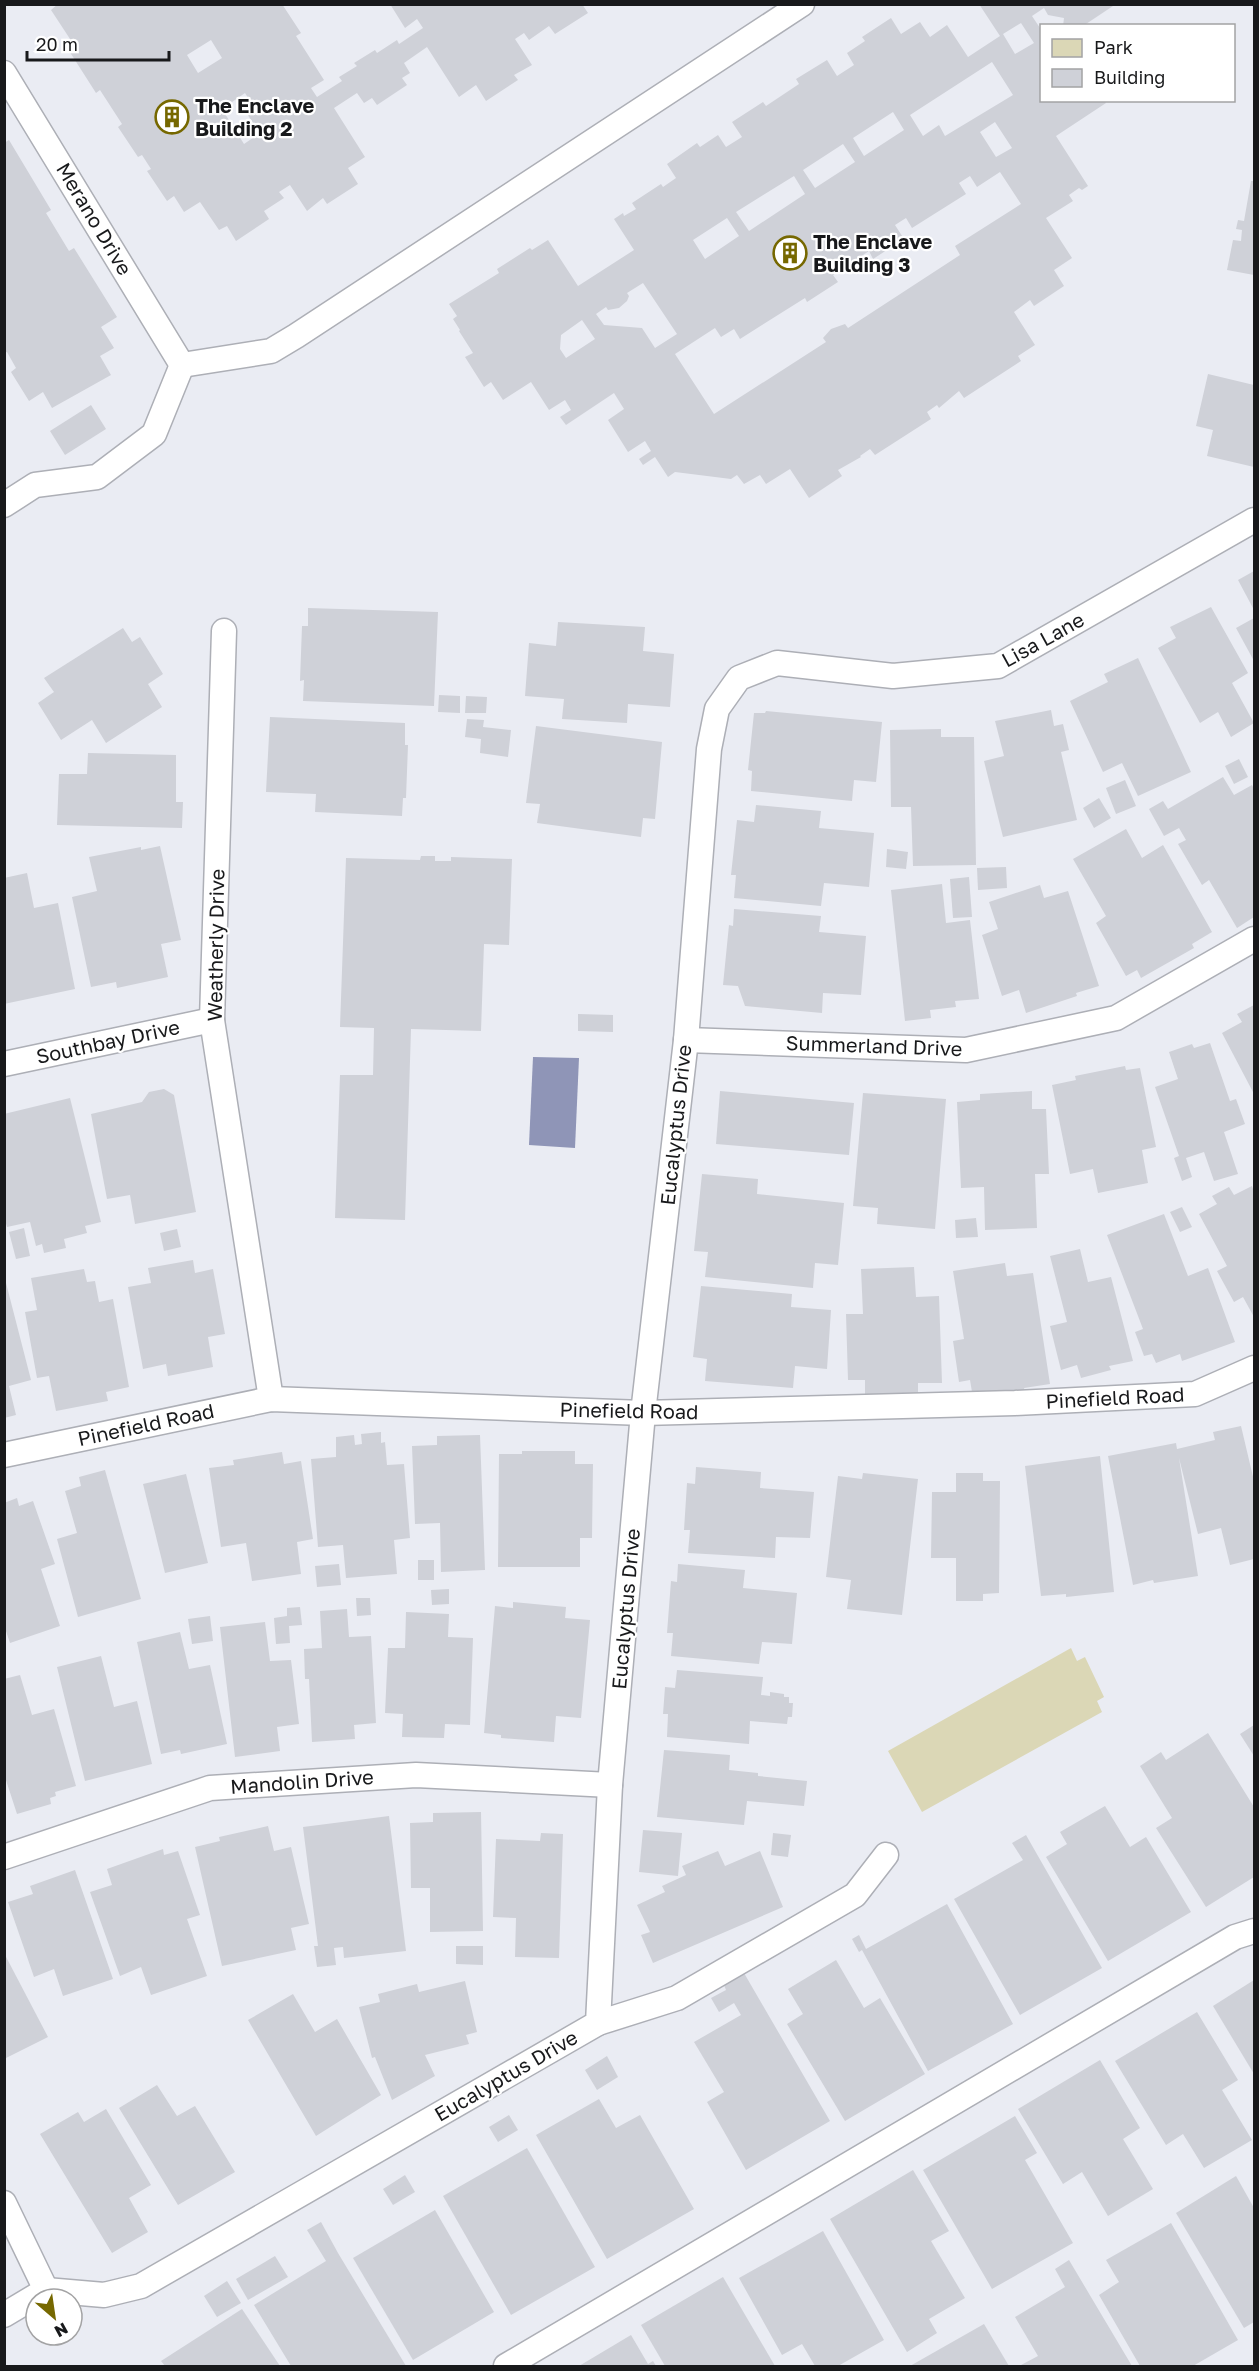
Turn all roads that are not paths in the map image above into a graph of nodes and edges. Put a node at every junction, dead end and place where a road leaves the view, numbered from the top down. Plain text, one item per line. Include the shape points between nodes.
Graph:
1 (801, 4) edge
2 (4, 73) edge
3 (182, 365) junction
4 (4, 505) edge
5 (1254, 520) edge
6 (224, 631) dead end
7 (740, 678) joint
8 (1254, 939) edge
9 (212, 1020) junction
10 (686, 1040) junction
11 (4, 1064) edge
12 (1254, 1368) edge
13 (271, 1399) junction
14 (644, 1413) junction
15 (4, 1455) edge
16 (610, 1785) junction
17 (886, 1855) dead end
18 (4, 1857) edge
19 (1254, 1931) edge
20 (598, 2023) junction
21 (4, 2203) edge
22 (45, 2287) edge
23 (84, 2293) edge
24 (24, 2303) edge
25 (4, 2315) edge
26 (506, 2367) edge

1 - 3 lane via 271,351
2 - 3 lane, Merano Drive
3 - 4 lane via 154,434 97,477 35,485
5 - 7 lane, Lisa Lane via 998,666 893,676 777,663
6 - 9 lane, Weatherly Drive
7 - 10 lane, Eucalyptus Drive via 717,709 709,749
8 - 10 lane, Summerland Drive via 1116,1018 966,1050
9 - 11 lane, Southbay Drive
9 - 13 lane, Weatherly Drive
10 - 14 lane, Eucalyptus Drive
12 - 14 lane, Pinefield Road via 1194,1394
13 - 14 lane, Pinefield Road
13 - 15 lane, Pinefield Road
14 - 16 lane, Eucalyptus Drive
16 - 18 lane, Mandolin Drive via 417,1775 210,1788
16 - 20 lane, Eucalyptus Drive
17 - 20 lane via 855,1895 677,1998
19 - 26 lane via 1235,1937
20 - 23 lane, Eucalyptus Drive via 141,2286 104,2295
21 - 22 lane
24 - 25 lane

